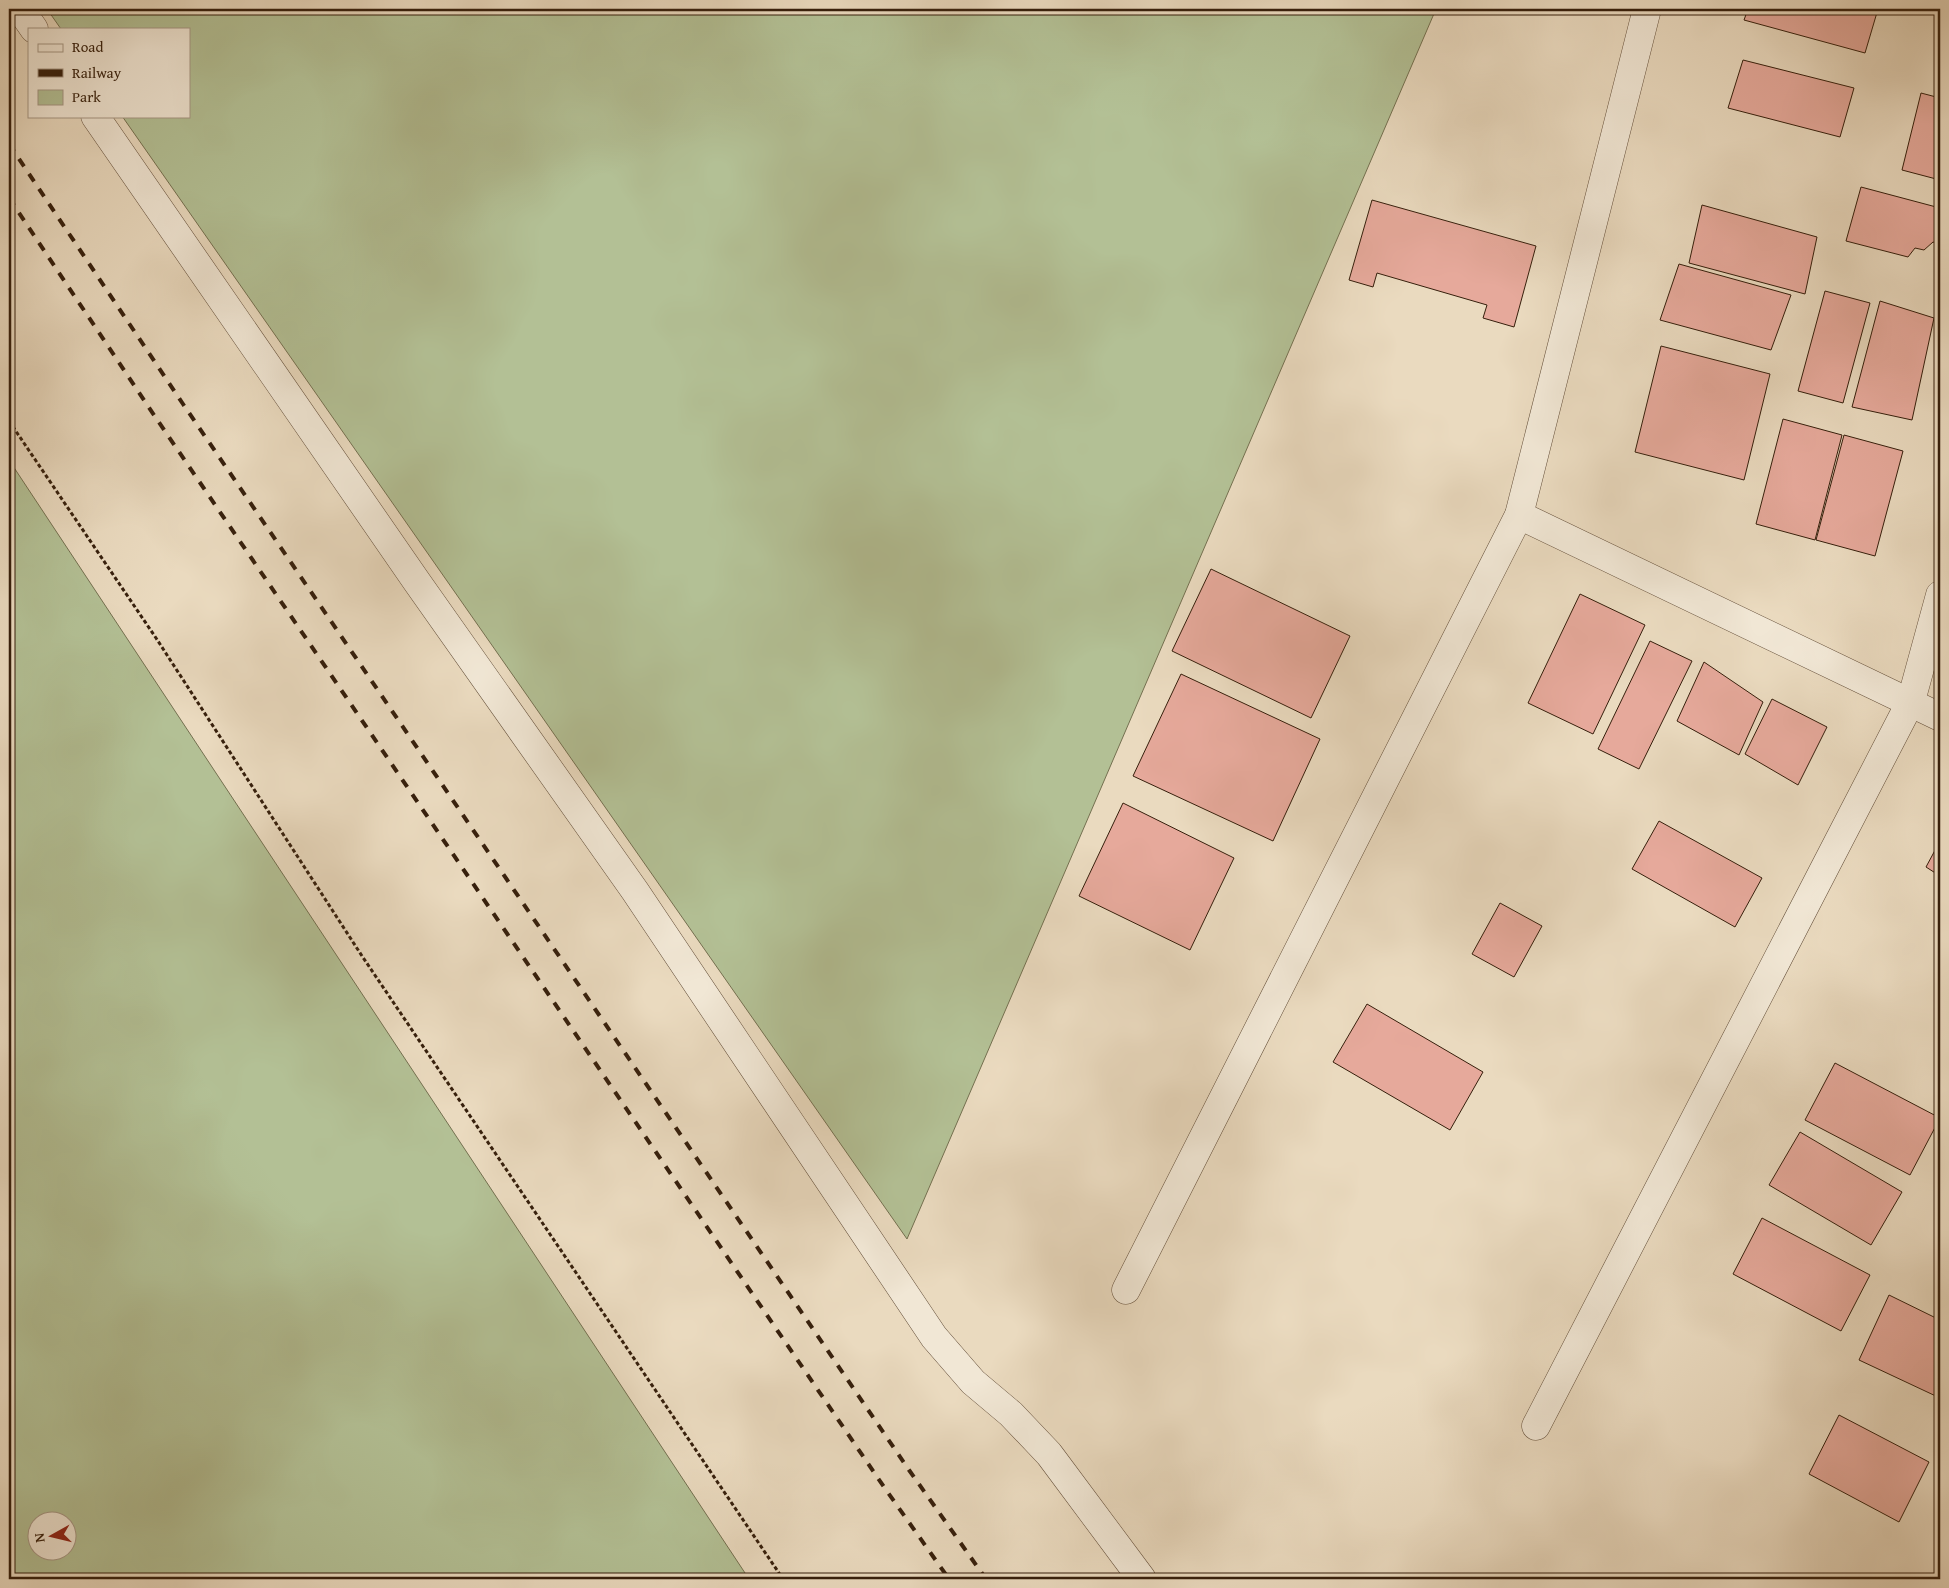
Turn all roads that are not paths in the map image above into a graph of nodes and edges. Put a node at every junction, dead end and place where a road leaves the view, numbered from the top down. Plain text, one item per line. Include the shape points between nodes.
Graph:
1 (20, 9) edge
2 (1647, 9) edge
3 (33, 28) edge
4 (96, 118) edge
5 (1519, 515) junction
6 (1940, 595) edge
7 (1911, 702) junction
8 (1940, 717) edge
9 (1126, 1290) dead end
10 (1536, 1426) dead end
11 (1142, 1579) edge

1 - 3 street
2 - 5 street
4 - 11 street via 635,890 934,1337 973,1382 1011,1414 1049,1454
5 - 7 street
5 - 9 street
6 - 7 street
7 - 8 street
7 - 10 street

